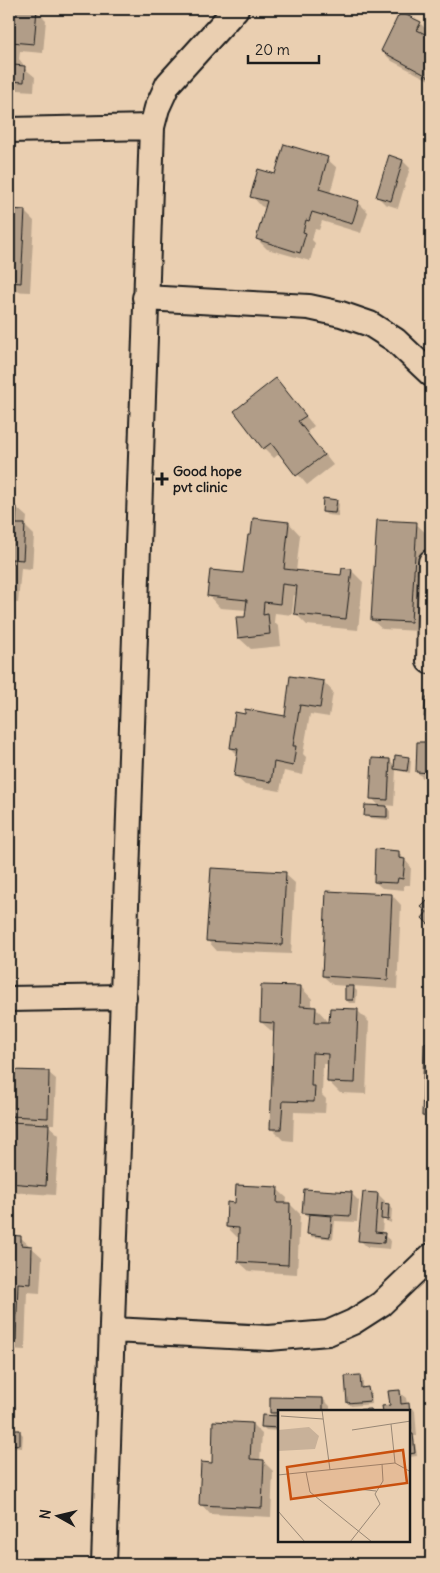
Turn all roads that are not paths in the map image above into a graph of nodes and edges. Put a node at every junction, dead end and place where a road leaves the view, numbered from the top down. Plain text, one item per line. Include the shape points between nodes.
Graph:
1 (236, 9) edge
2 (152, 127) junction
3 (9, 130) edge
4 (145, 298) junction
5 (431, 374) edge
6 (431, 562) edge
7 (429, 661) dead end
8 (124, 997) junction
9 (9, 999) edge
10 (431, 1256) edge
11 (113, 1330) junction
12 (104, 1564) edge

1 - 2 street via 168,84
2 - 3 street
2 - 4 street
4 - 5 street via 310,306 341,314 370,324 395,340
4 - 8 street
6 - 7 street
8 - 9 street
8 - 11 street
10 - 11 street via 381,1304 328,1334 269,1338
11 - 12 street

